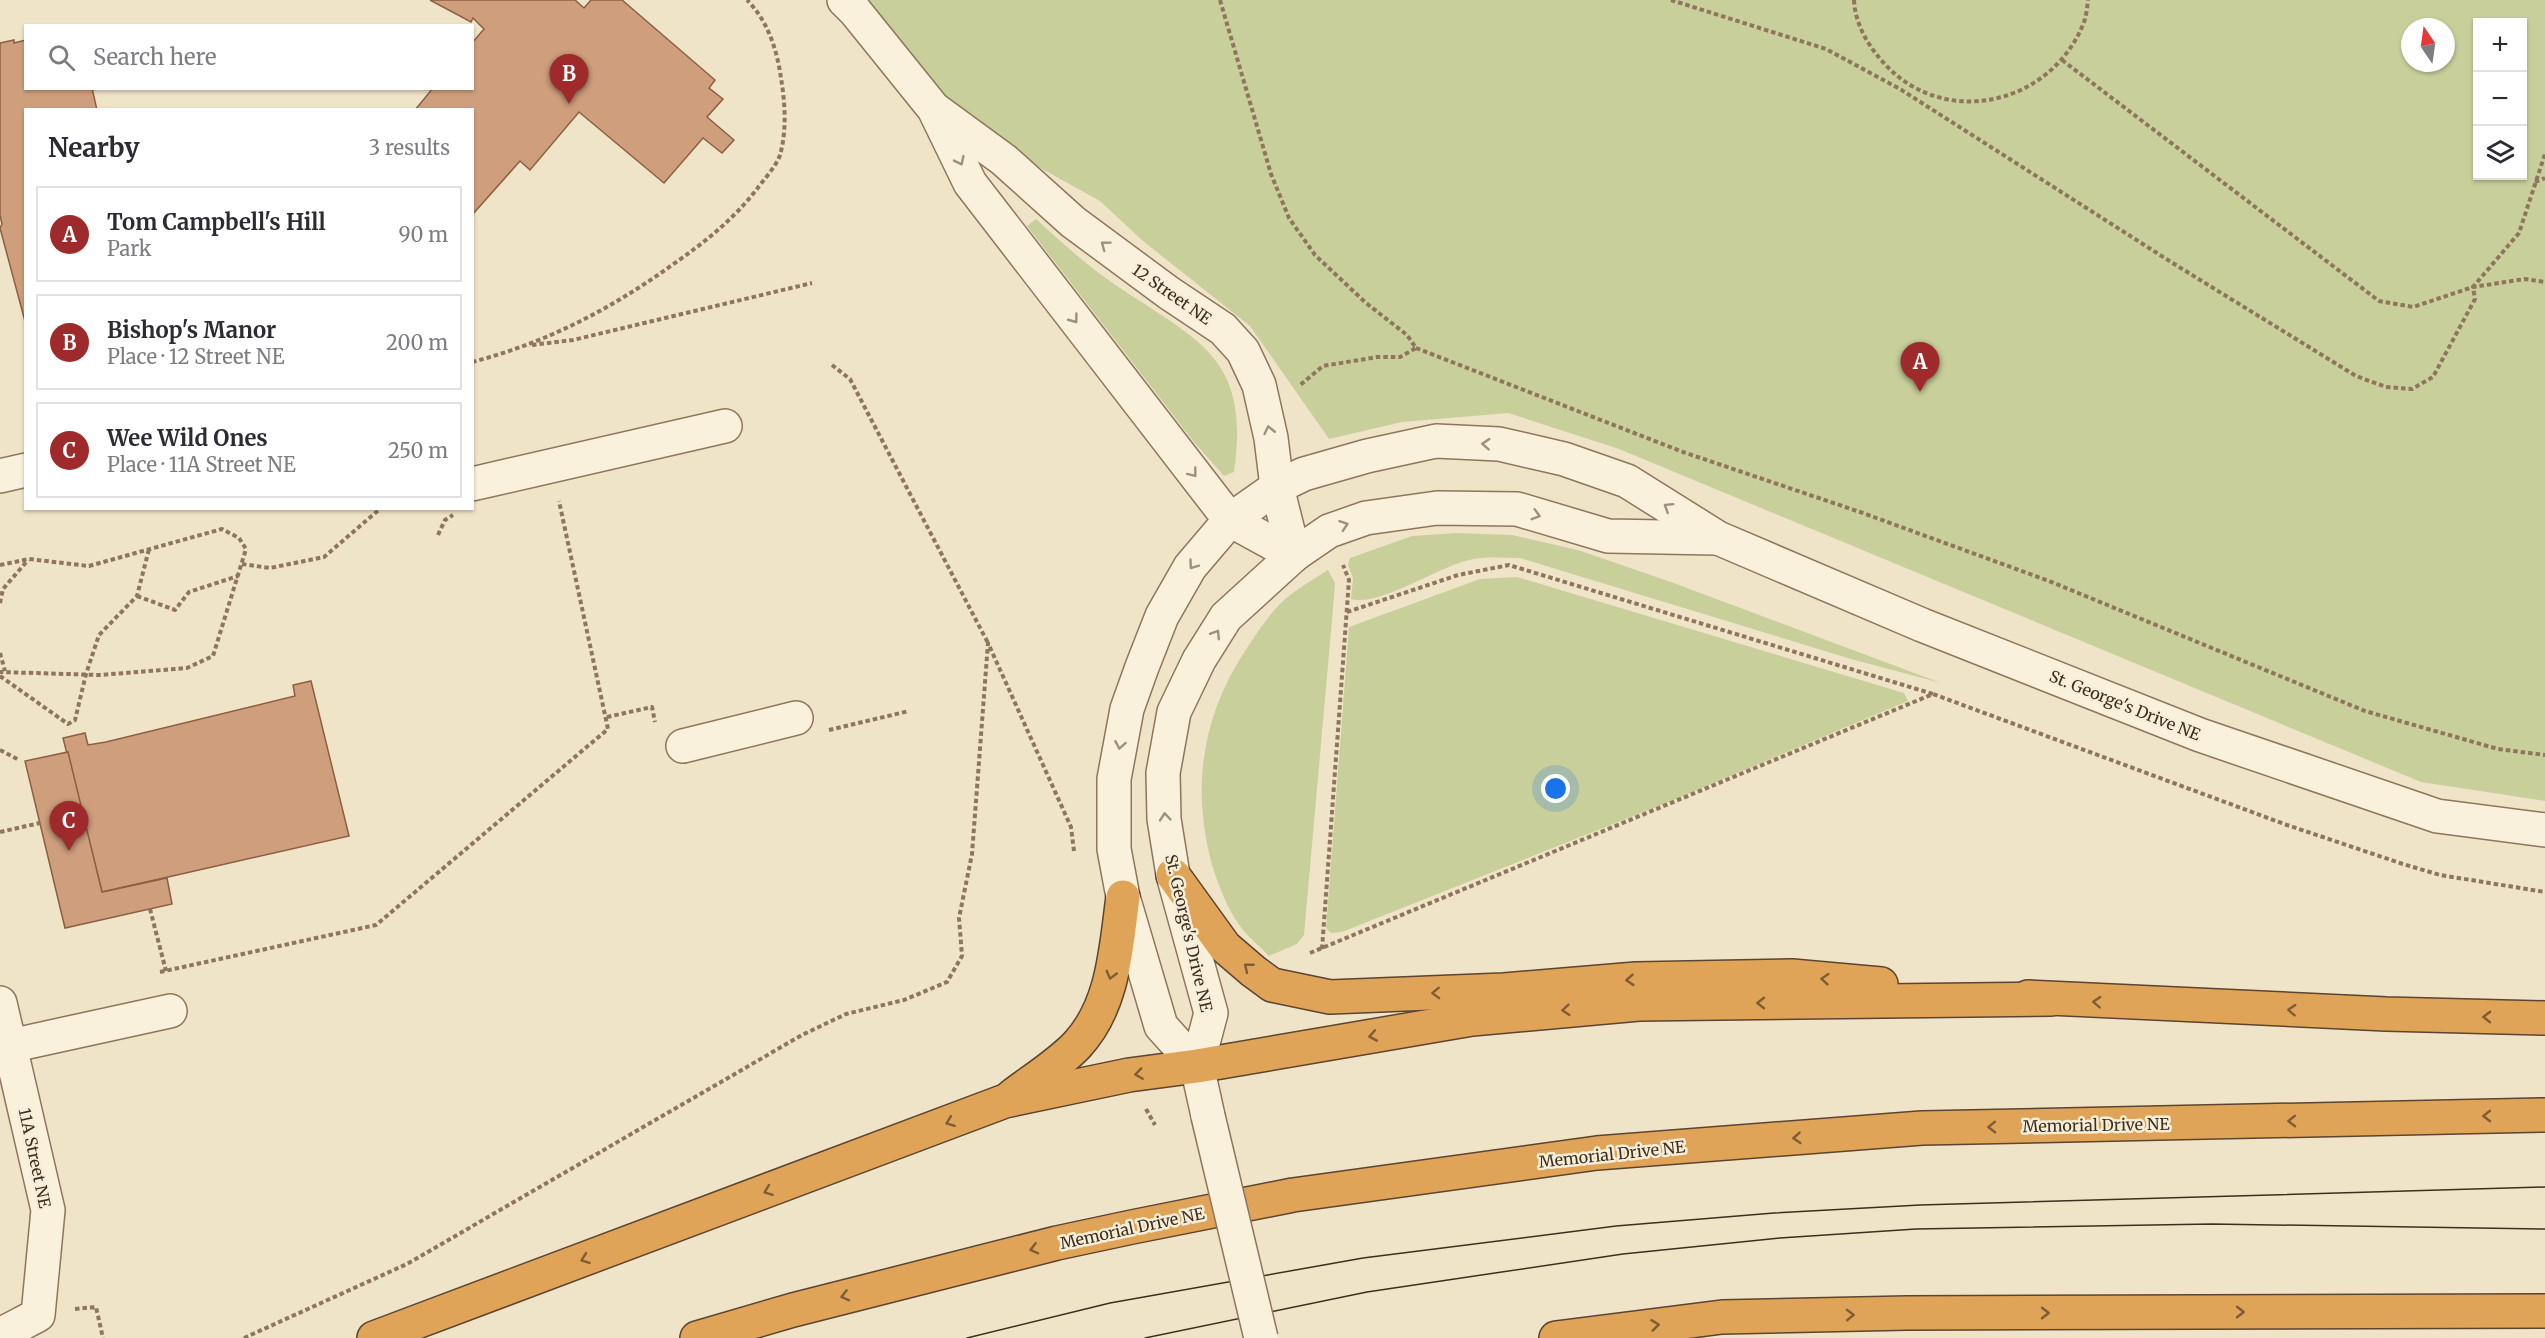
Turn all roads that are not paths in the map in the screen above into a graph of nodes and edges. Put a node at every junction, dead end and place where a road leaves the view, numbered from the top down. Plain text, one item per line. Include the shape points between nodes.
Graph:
1 (844, 0) edge
2 (934, 109) junction
3 (725, 426) dead end
4 (24, 470) edge
5 (0, 476) edge
6 (1277, 487) junction
7 (474, 496) edge
8 (1230, 520) junction
9 (1718, 538) junction
10 (1294, 555) junction
11 (796, 718) dead end
12 (683, 746) dead end
13 (2545, 830) edge
14 (1173, 875) junction
15 (1123, 897) junction
16 (2050, 999) junction
17 (0, 1003) edge
18 (170, 1011) dead end
19 (2545, 1018) edge
20 (10, 1046) junction
21 (1197, 1066) junction
22 (1005, 1101) junction
23 (2545, 1115) edge
24 (2545, 1311) edge
25 (0, 1335) edge
26 (374, 1338) edge
27 (697, 1338) edge
28 (1261, 1338) edge
29 (1556, 1338) edge

1 - 2 street, 12 Street NE
6 -> 2 street, 12 Street NE via 1259,385 1243,351 1223,329 1073,222 1004,159
2 -> 8 street, 12 Street NE via 970,183
3 - 7 street
4 - 5 street
6 - 8 street, St. George's Drive NE
9 -> 6 street, St. George's Drive NE via 1627,482 1564,459 1499,444 1436,441 1304,474
6 - 10 street, 12 Street NE
8 - 10 street
8 -> 15 street, St. George's Drive NE via 1191,567 1162,616 1127,709 1114,779 1114,849
10 -> 9 street, St. George's Drive NE via 1329,531 1366,518 1437,508 1517,510 1608,536
9 - 13 street, St. George's Drive NE via 1922,625 2200,735 2437,816
14 -> 10 street, St. George's Drive NE via 1164,819 1163,773 1174,712 1199,660 1227,617
11 - 12 street
16 -> 14 highway via 1792,976 1636,979 1504,990 1330,997 1272,985 1246,965 1225,947
14 - 21 street, St. George's Drive NE via 1211,1013
15 - 21 street, St. George's Drive NE via 1161,1026
15 -> 22 highway via 1112,973 1096,1021 1076,1046
19 -> 16 highway
16 -> 21 highway via 1639,1004 1472,1019
17 - 20 street, 11A Street NE
18 - 20 street
20 - 25 street, 11A Street NE via 48,1210 38,1315
21 -> 22 highway via 1129,1075
21 - 28 street, St. George's Drive NE, bridge
22 -> 26 highway
23 -> 27 highway, Memorial Drive NE via 1922,1128 1597,1153 1293,1196 1132,1227 793,1310
29 -> 24 highway via 1722,1317

